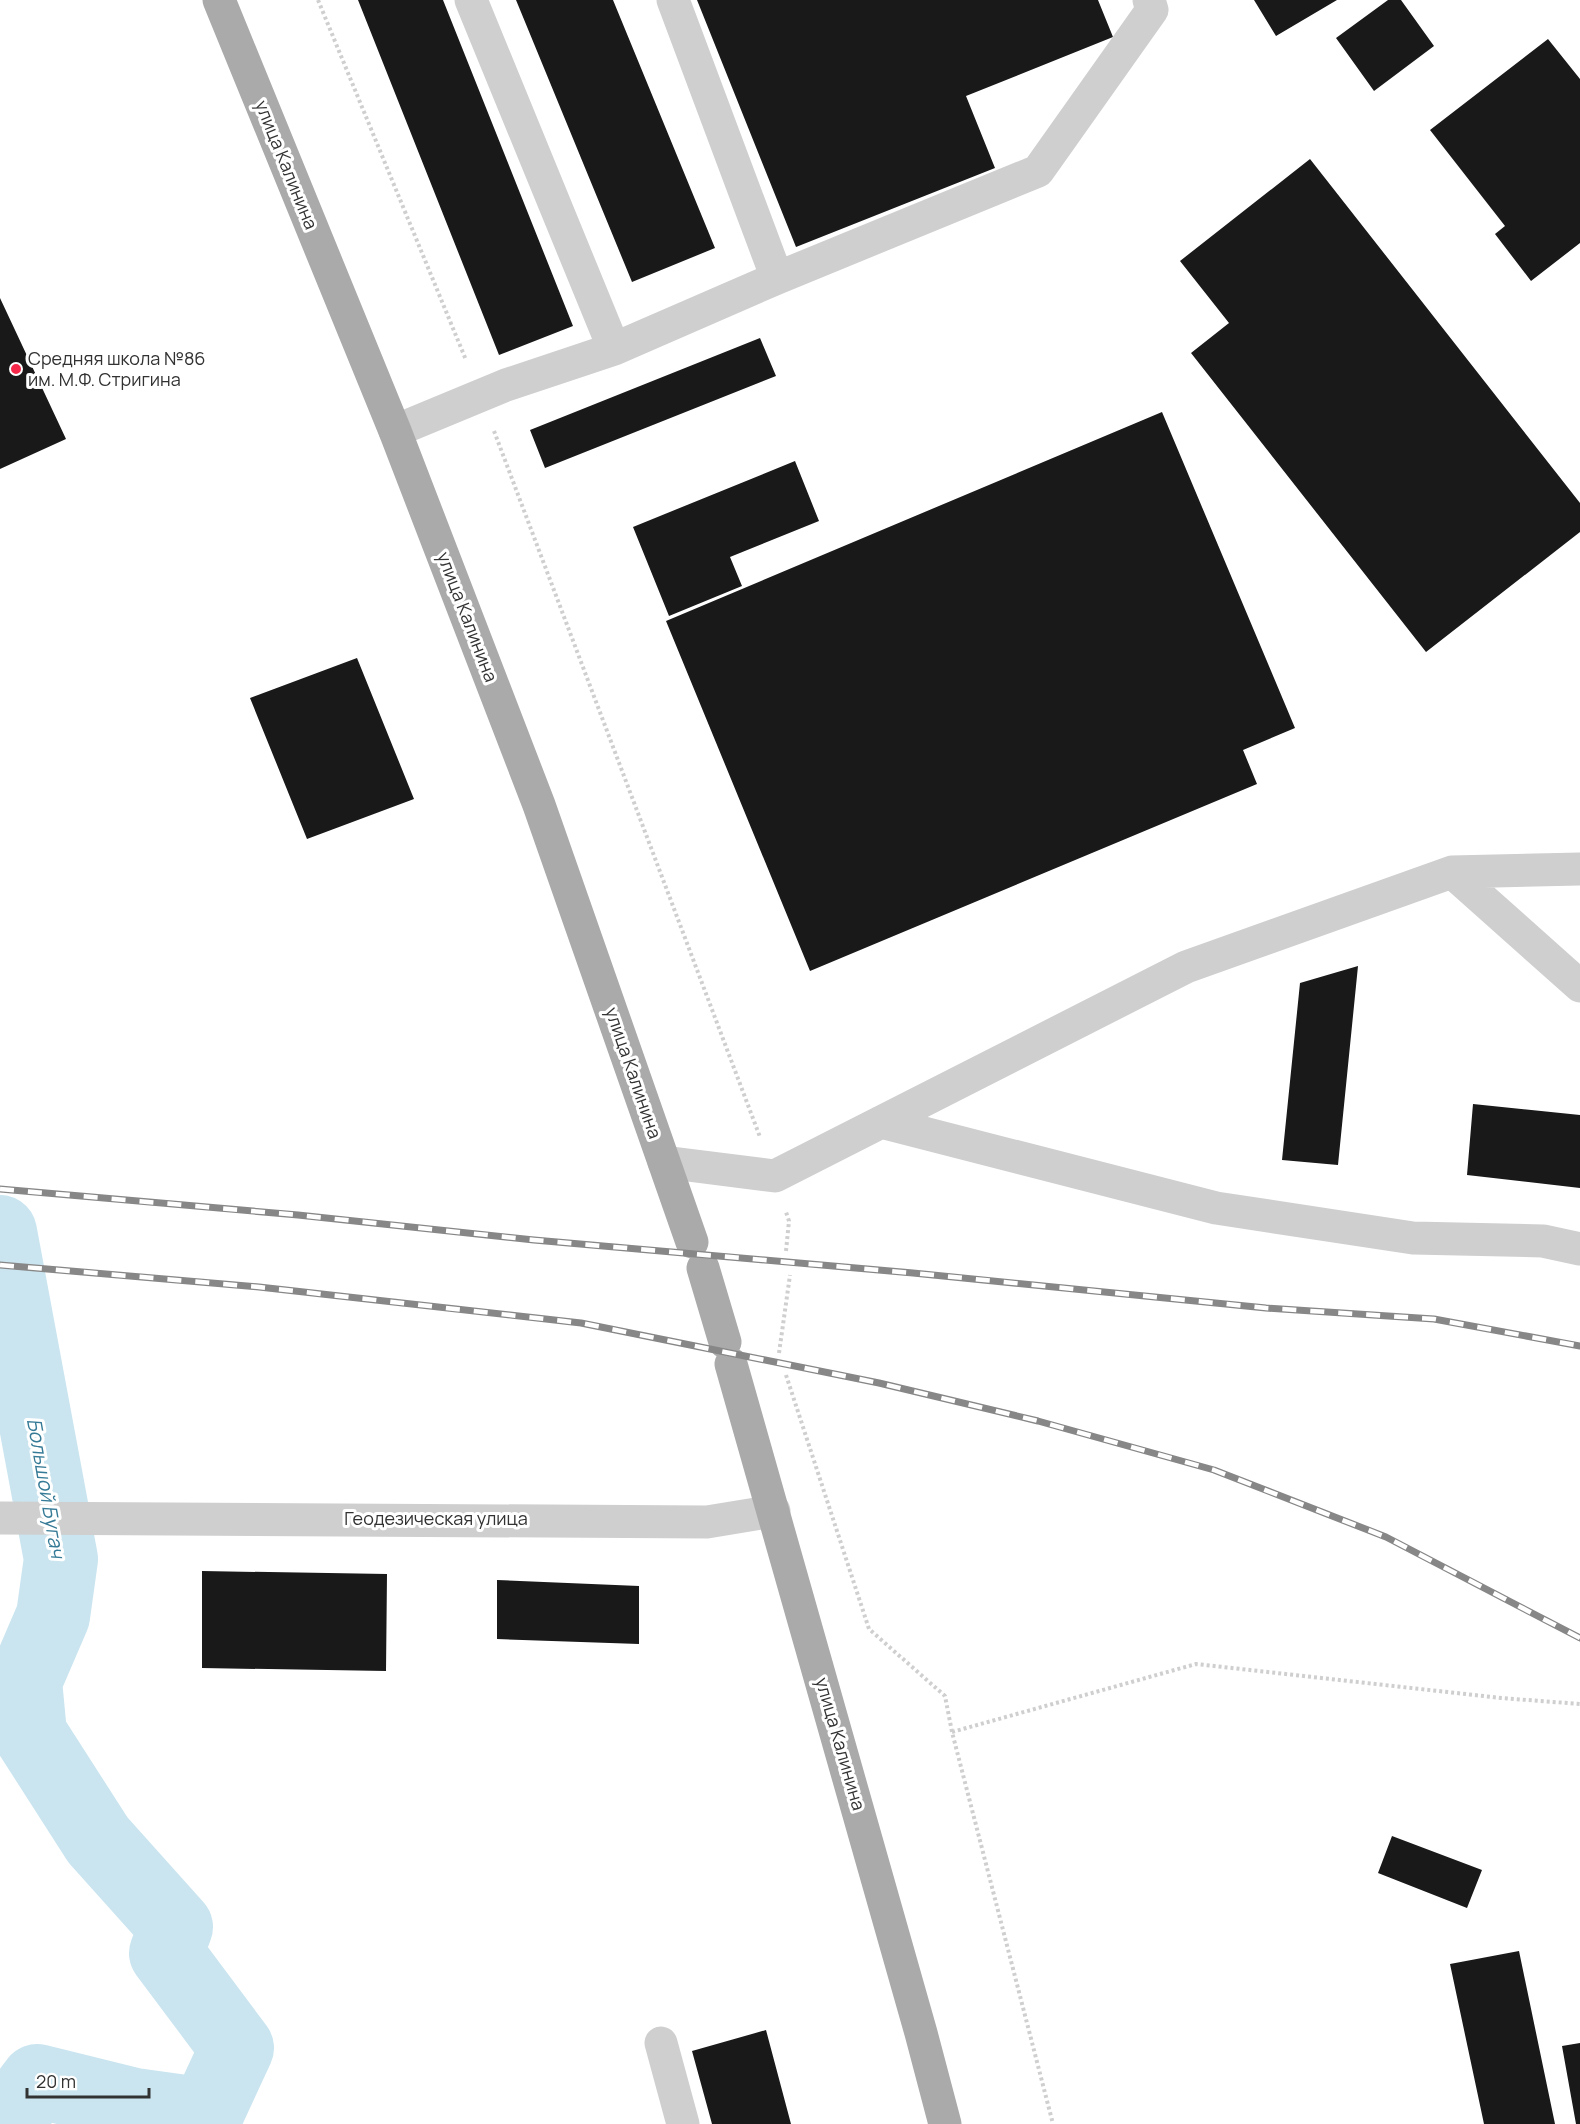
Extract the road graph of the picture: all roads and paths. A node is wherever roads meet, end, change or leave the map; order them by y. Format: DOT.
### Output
graph roads {
  1 [pos="219,0"];
  2 [pos="318,0"];
  3 [pos="471,0"];
  4 [pos="673,0"];
  5 [pos="1149,0"];
  6 [pos="777,278"];
  7 [pos="614,349"];
  8 [pos="480,396"];
  9 [pos="395,431"];
  10 [pos="1580,869"];
  11 [pos="1452,872"];
  12 [pos="1580,986"];
  13 [pos="882,1122"];
  14 [pos="664,1162"];
  15 [pos="775,1176"];
  16 [pos="1580,1249"];
  17 [pos="786,1251"];
  18 [pos="790,1275"];
  19 [pos="779,1353"];
  20 [pos="786,1375"];
  21 [pos="774,1511"];
  22 [pos="6,1517"];
  23 [pos="1580,1704"];
  24 [pos="952,1732"];
  25 [pos="661,2043"];
  26 [pos="683,2124"];
  27 [pos="945,2124"];
  28 [pos="1053,2124"];
  1 -- 9 [label="main road, улица Калинина"];
  2 -- 8 [label="path"];
  3 -- 7 [label="street"];
  4 -- 6 [label="street"];
  5 -- 6 [label="street"];
  6 -- 7 [label="street"];
  7 -- 8 [label="street"];
  8 -- 9 [label="street"];
  8 -- 15 [label="path"];
  9 -- 14 [label="main road, улица Калинина"];
  10 -- 11 [label="street"];
  11 -- 12 [label="street"];
  11 -- 13 [label="street"];
  13 -- 15 [label="street"];
  13 -- 16 [label="street"];
  14 -- 15 [label="street"];
  14 -- 21 [label="main road, улица Калинина"];
  15 -- 17 [label="path"];
  18 -- 19 [label="path"];
  20 -- 24 [label="path"];
  21 -- 22 [label="street, Геодезическая улица"];
  21 -- 27 [label="main road, улица Калинина"];
  23 -- 24 [label="path"];
  24 -- 28 [label="path"];
  25 -- 26 [label="street"];
}
